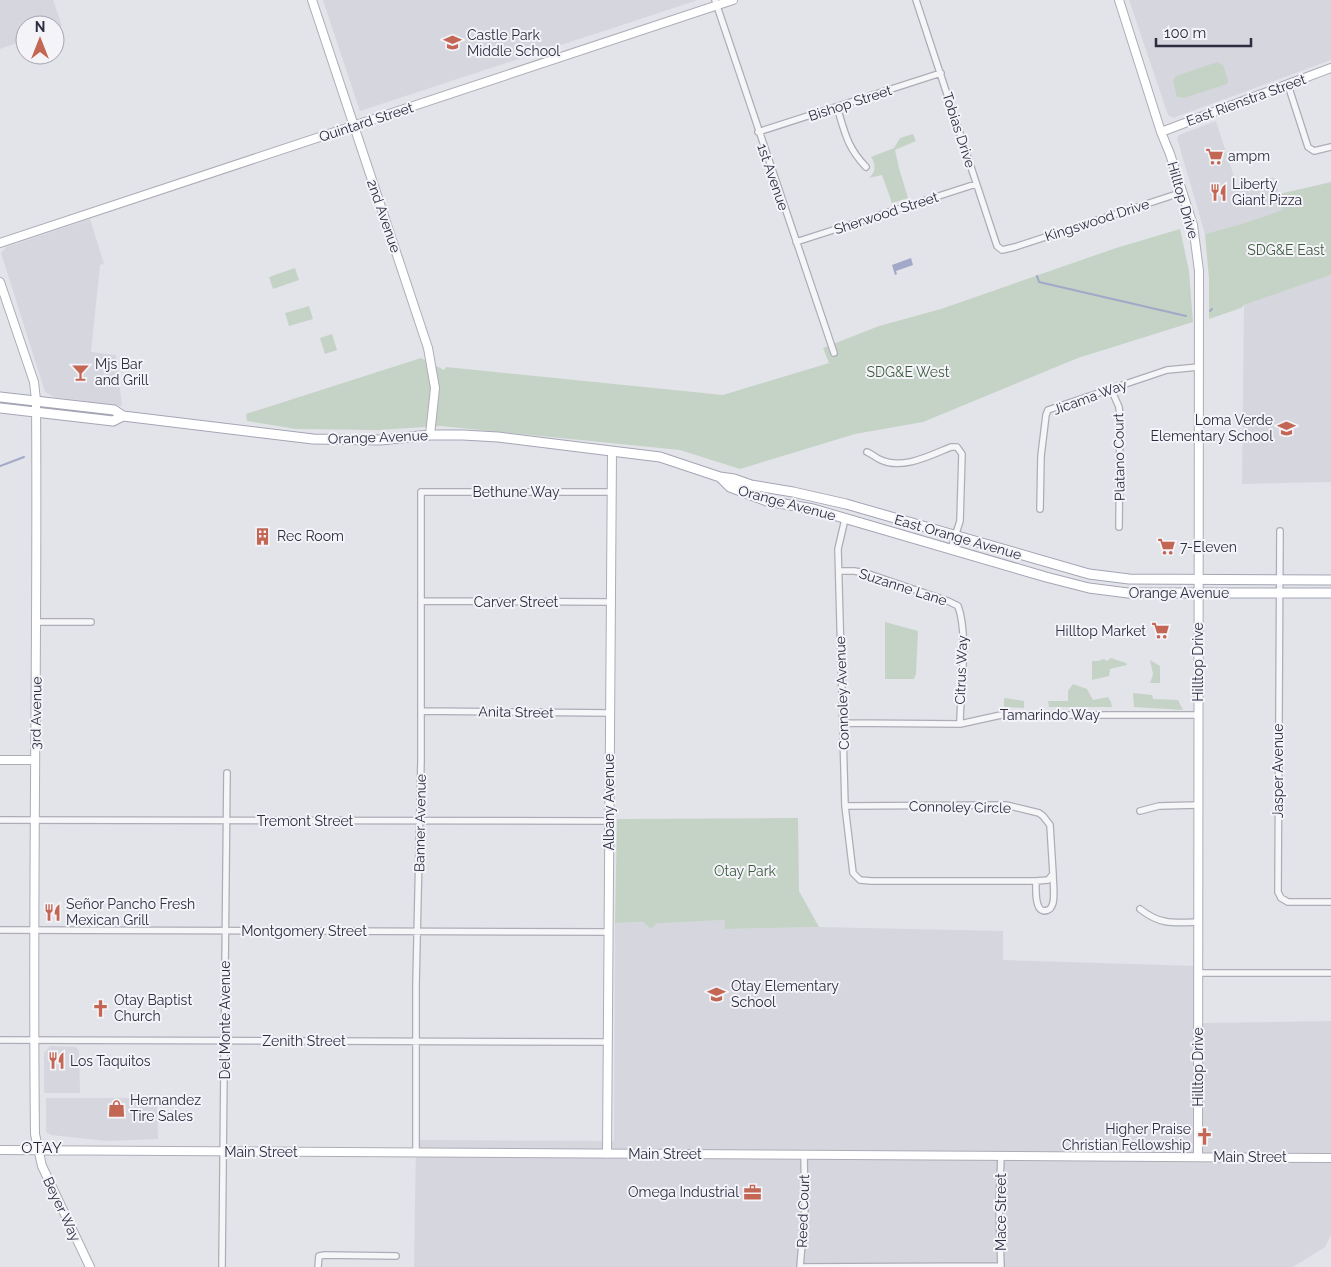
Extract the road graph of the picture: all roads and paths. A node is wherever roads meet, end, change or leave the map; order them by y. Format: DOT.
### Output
graph roads {
  1 [pos="312,0"];
  2 [pos="733,0"];
  3 [pos="916,0"];
  4 [pos="1120,0"];
  5 [pos="716,3"];
  6 [pos="1331,68"];
  7 [pos="941,73"];
  8 [pos="1288,85"];
  9 [pos="837,107"];
  10 [pos="353,126"];
  11 [pos="758,132"];
  12 [pos="1161,132"];
  13 [pos="1331,147"];
  14 [pos="866,167"];
  15 [pos="976,184"];
  16 [pos="1183,192"];
  17 [pos="796,242"];
  18 [pos="0,243"];
  19 [pos="1010,249"];
  20 [pos="0,282"];
  21 [pos="834,353"];
  22 [pos="1199,367"];
  23 [pos="1111,389"];
  24 [pos="0,397"];
  25 [pos="36,400"];
  26 [pos="0,408"];
  27 [pos="36,411"];
  28 [pos="123,416"];
  29 [pos="430,436"];
  30 [pos="612,451"];
  31 [pos="867,452"];
  32 [pos="720,477"];
  33 [pos="421,492"];
  34 [pos="611,492"];
  35 [pos="849,505"];
  36 [pos="1040,509"];
  37 [pos="845,519"];
  38 [pos="1119,527"];
  39 [pos="1280,531"];
  40 [pos="956,536"];
  41 [pos="951,549"];
  42 [pos="839,572"];
  43 [pos="1199,580"];
  44 [pos="1279,580"];
  45 [pos="1331,580"];
  46 [pos="1279,593"];
  47 [pos="1331,593"];
  48 [pos="1198,594"];
  49 [pos="421,601"];
  50 [pos="611,602"];
  51 [pos="961,615"];
  52 [pos="37,622"];
  53 [pos="91,622"];
  54 [pos="421,711"];
  55 [pos="611,713"];
  56 [pos="1198,715"];
  57 [pos="843,724"];
  58 [pos="960,724"];
  59 [pos="0,760"];
  60 [pos="35,760"];
  61 [pos="227,773"];
  62 [pos="1198,805"];
  63 [pos="845,806"];
  64 [pos="1140,811"];
  65 [pos="0,820"];
  66 [pos="35,820"];
  67 [pos="419,820"];
  68 [pos="227,821"];
  69 [pos="609,821"];
  70 [pos="1053,874"];
  71 [pos="1036,881"];
  72 [pos="1331,902"];
  73 [pos="1140,909"];
  74 [pos="1198,922"];
  75 [pos="0,930"];
  76 [pos="35,930"];
  77 [pos="226,931"];
  78 [pos="417,931"];
  79 [pos="609,932"];
  80 [pos="1198,973"];
  81 [pos="1331,973"];
  82 [pos="0,1040"];
  83 [pos="34,1040"];
  84 [pos="226,1041"];
  85 [pos="416,1042"];
  86 [pos="608,1042"];
  87 [pos="0,1150"];
  88 [pos="37,1150"];
  89 [pos="223,1152"];
  90 [pos="416,1153"];
  91 [pos="607,1154"];
  92 [pos="804,1154"];
  93 [pos="1001,1156"];
  94 [pos="1198,1157"];
  95 [pos="1331,1158"];
  96 [pos="396,1256"];
  97 [pos="1001,1266"];
  98 [pos="90,1267"];
  99 [pos="222,1267"];
  100 [pos="318,1267"];
  101 [pos="800,1267"];
  1 -- 10 [label="main road, 2nd Avenue"];
  2 -- 5 [label="main road, Quintard Street"];
  3 -- 7 [label="street, Tobias Drive"];
  4 -- 12 [label="main road, Hilltop Drive"];
  5 -- 10 [label="main road, Quintard Street"];
  5 -- 11 [label="street, 1st Avenue"];
  6 -- 8 [label="main road, East Rienstra Street"];
  7 -- 9 [label="street, Bishop Street"];
  7 -- 15 [label="street, Tobias Drive"];
  8 -- 12 [label="main road, East Rienstra Street"];
  8 -- 13 [label="street"];
  9 -- 11 [label="street, Bishop Street"];
  9 -- 14 [label="street"];
  10 -- 18 [label="main road, Quintard Street"];
  10 -- 29 [label="main road, 2nd Avenue"];
  11 -- 17 [label="street, 1st Avenue"];
  12 -- 16 [label="main road, Hilltop Drive"];
  15 -- 17 [label="street, Sherwood Street"];
  15 -- 19 [label="street, Tobias Drive"];
  16 -- 19 [label="street, Kingswood Drive"];
  16 -- 22 [label="main road, Hilltop Drive"];
  17 -- 21 [label="street, 1st Avenue"];
  20 -- 25 [label="main road, 3rd Avenue"];
  22 -- 23 [label="street, Jicama Way"];
  22 -- 43 [label="main road, Hilltop Drive"];
  23 -- 36 [label="street, Jicama Way"];
  23 -- 38 [label="street, Platano Court"];
  24 -- 25 [label="main road, Orange Avenue"];
  25 -- 27 [label="main road, 3rd Avenue"];
  25 -- 28 [label="main road, Orange Avenue"];
  26 -- 27 [label="main road, Orange Avenue"];
  27 -- 28 [label="main road, Orange Avenue"];
  27 -- 52 [label="main road, 3rd Avenue"];
  28 -- 29 [label="main road, Orange Avenue"];
  29 -- 30 [label="main road, Orange Avenue"];
  30 -- 32 [label="main road, Orange Avenue"];
  30 -- 34 [label="main road, Albany Avenue"];
  31 -- 40 [label="street"];
  32 -- 35 [label="main road, East Orange Avenue"];
  32 -- 37 [label="main road, Orange Avenue"];
  33 -- 34 [label="street, Bethune Way"];
  33 -- 49 [label="street, Banner Avenue"];
  34 -- 50 [label="main road, Albany Avenue"];
  35 -- 37 [label="main road"];
  35 -- 40 [label="main road, East Orange Avenue"];
  37 -- 41 [label="main road, Orange Avenue"];
  37 -- 42 [label="street, Connoley Avenue"];
  39 -- 44 [label="street, Jasper Avenue"];
  40 -- 41 [label="street"];
  40 -- 43 [label="main road, East Orange Avenue"];
  41 -- 48 [label="main road, Orange Avenue"];
  42 -- 51 [label="street, Suzanne Lane"];
  42 -- 57 [label="street, Connoley Avenue"];
  43 -- 44 [label="main road, Orange Avenue"];
  43 -- 48 [label="main road, Hilltop Drive"];
  44 -- 45 [label="main road, Orange Avenue"];
  44 -- 46 [label="street, Jasper Avenue"];
  46 -- 47 [label="main road, Orange Avenue"];
  46 -- 48 [label="main road, Orange Avenue"];
  46 -- 72 [label="street, Jasper Avenue"];
  48 -- 56 [label="main road, Hilltop Drive"];
  49 -- 50 [label="street, Carver Street"];
  49 -- 54 [label="street, Banner Avenue"];
  50 -- 55 [label="main road, Albany Avenue"];
  51 -- 58 [label="street, Citrus Way"];
  52 -- 53 [label="street"];
  52 -- 60 [label="main road, 3rd Avenue"];
  54 -- 55 [label="street, Anita Street"];
  54 -- 67 [label="street, Banner Avenue"];
  55 -- 69 [label="main road, Albany Avenue"];
  56 -- 58 [label="street, Tamarindo Way"];
  56 -- 62 [label="main road, Hilltop Drive"];
  57 -- 58 [label="street, Tamarindo Way"];
  57 -- 63 [label="street, Connoley Avenue"];
  59 -- 60 [label="main road"];
  60 -- 66 [label="main road, 3rd Avenue"];
  61 -- 68 [label="street, Del Monte Avenue"];
  62 -- 64 [label="street"];
  62 -- 74 [label="main road, Hilltop Drive"];
  63 -- 70 [label="street, Connoley Circle"];
  63 -- 71 [label="street, Connoley Avenue"];
  65 -- 66 [label="street, Tremont Street"];
  66 -- 68 [label="street, Tremont Street"];
  66 -- 76 [label="main road, 3rd Avenue"];
  67 -- 68 [label="street, Tremont Street"];
  67 -- 69 [label="street, Tremont Street"];
  67 -- 78 [label="street, Banner Avenue"];
  68 -- 77 [label="street, Del Monte Avenue"];
  69 -- 79 [label="main road, Albany Avenue"];
  70 -- 71 [label="street"];
  70 -- 71 [label="street, Connoley Circle"];
  73 -- 74 [label="street"];
  74 -- 80 [label="main road, Hilltop Drive"];
  75 -- 76 [label="street, Montgomery Street"];
  76 -- 77 [label="street, Montgomery Street"];
  76 -- 83 [label="main road, 3rd Avenue"];
  77 -- 78 [label="street, Montgomery Street"];
  77 -- 84 [label="street, Del Monte Avenue"];
  78 -- 79 [label="street, Montgomery Street"];
  78 -- 85 [label="street, Banner Avenue"];
  79 -- 86 [label="main road, Albany Avenue"];
  80 -- 81 [label="street"];
  80 -- 94 [label="main road, Hilltop Drive"];
  82 -- 83 [label="street, Zenith Street"];
  83 -- 84 [label="street, Zenith Street"];
  83 -- 88 [label="main road, 3rd Avenue"];
  84 -- 85 [label="street, Zenith Street"];
  84 -- 89 [label="street, Del Monte Avenue"];
  85 -- 86 [label="street, Zenith Street"];
  85 -- 90 [label="street, Banner Avenue"];
  86 -- 91 [label="main road, Albany Avenue"];
  87 -- 88 [label="main road, Main Street"];
  88 -- 89 [label="main road, Main Street"];
  88 -- 98 [label="main road, Beyer Way"];
  89 -- 90 [label="main road, Main Street"];
  89 -- 99 [label="street, Del Monte Avenue"];
  90 -- 91 [label="main road, Main Street"];
  91 -- 92 [label="main road, Main Street"];
  92 -- 93 [label="main road, Main Street"];
  92 -- 101 [label="street, Reed Court"];
  93 -- 94 [label="main road, Main Street"];
  93 -- 97 [label="street, Mace Street"];
  94 -- 95 [label="main road, Main Street"];
  96 -- 100 [label="street"];
  97 -- 101 [label="street"];
}
